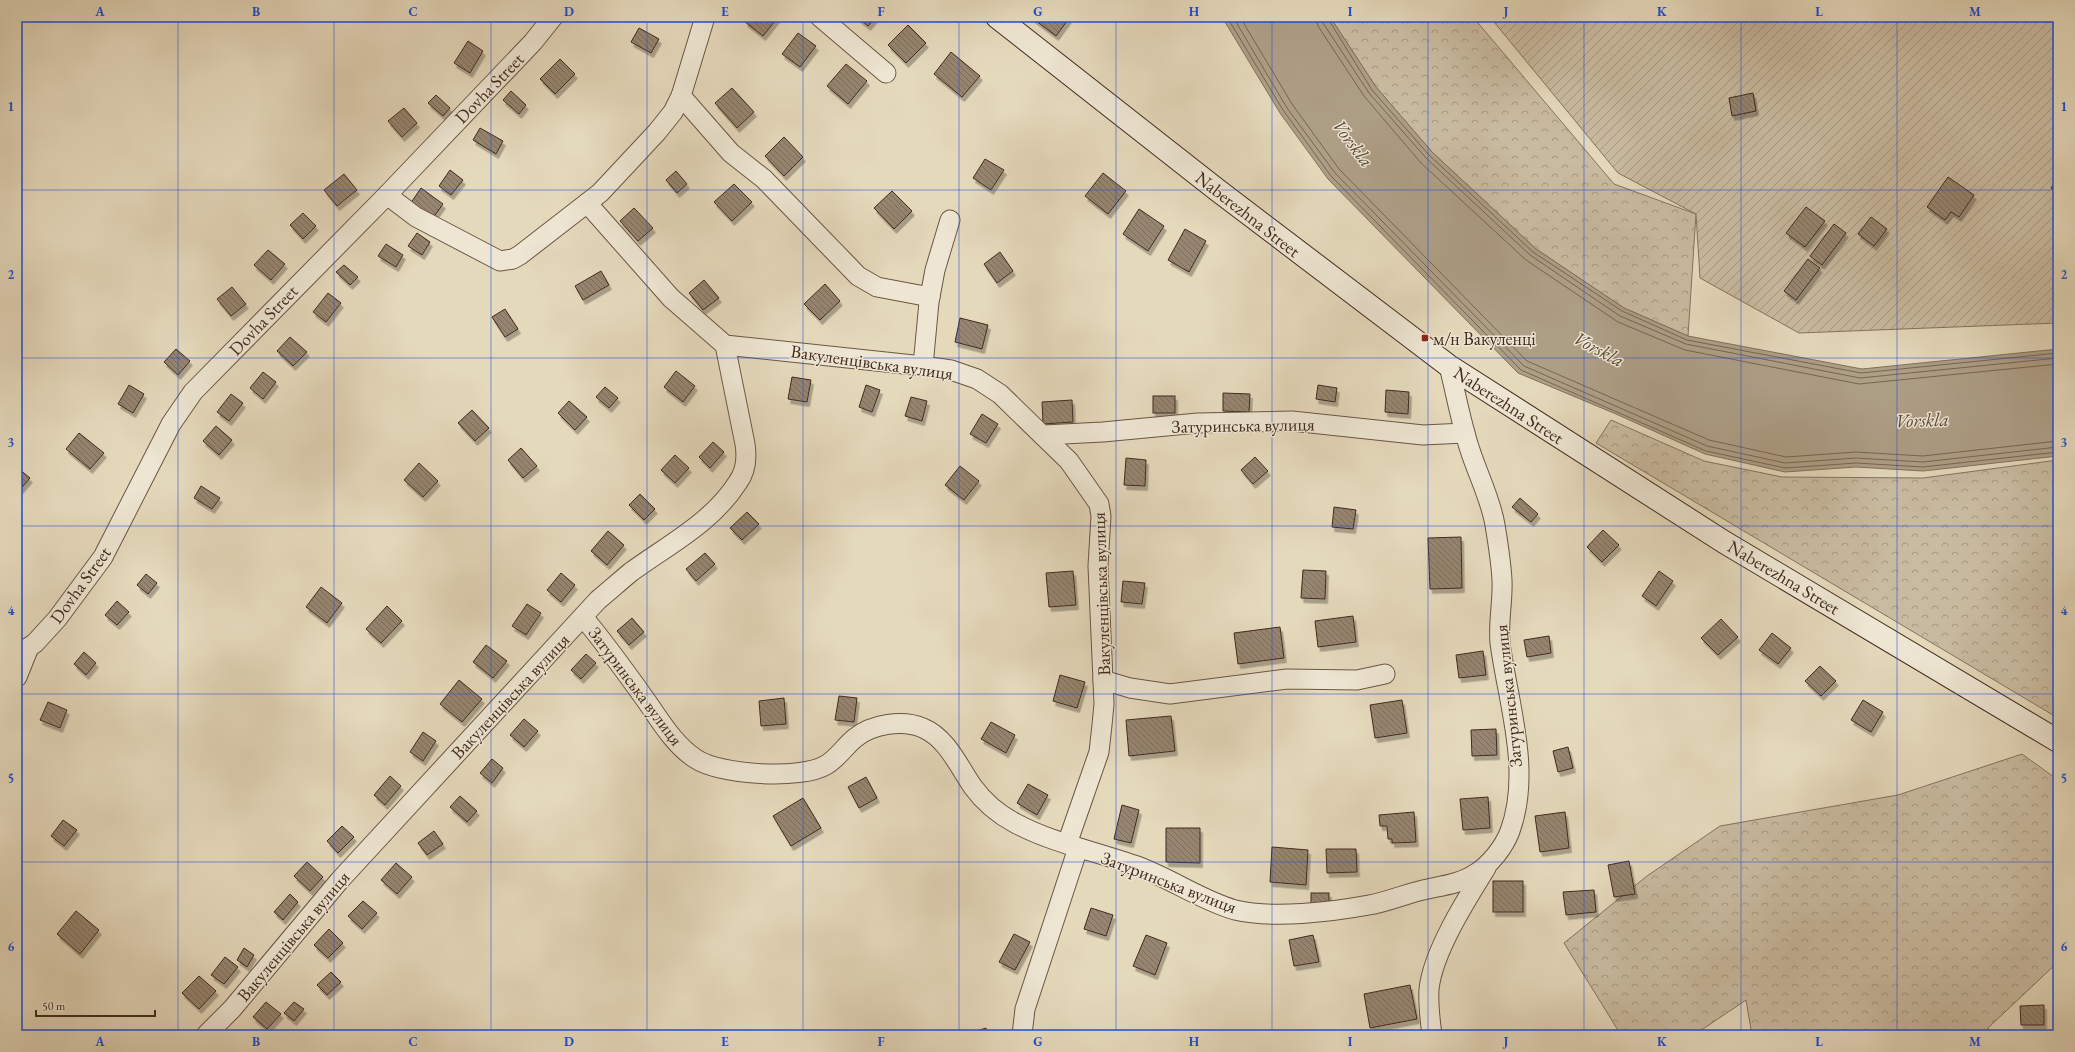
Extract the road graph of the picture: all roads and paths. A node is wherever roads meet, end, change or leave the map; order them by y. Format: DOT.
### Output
graph roads {
  1 [pos="553,17"];
  2 [pos="705,17"];
  3 [pos="820,17"];
  4 [pos="997,17"];
  5 [pos="886,73"];
  6 [pos="680,96"];
  7 [pos="387,195"];
  8 [pos="587,203"];
  9 [pos="950,220"];
  10 [pos="930,297"];
  11 [pos="725,345"];
  12 [pos="923,366"];
  13 [pos="1449,366"];
  14 [pos="1465,433"];
  15 [pos="1044,435"];
  16 [pos="583,617"];
  17 [pos="23,651"];
  18 [pos="1385,674"];
  19 [pos="17,677"];
  20 [pos="1103,680"];
  21 [pos="2058,741"];
  22 [pos="1072,846"];
  23 [pos="1490,862"];
  24 [pos="206,1035"];
  25 [pos="1022,1035"];
  26 [pos="1432,1035"];
  1 -- 7 [label="street, Dovha Street"];
  2 -- 6 [label="street"];
  3 -- 5 [label="street"];
  4 -- 13 [label="street, Naberezhna Street"];
  6 -- 8 [label="street"];
  6 -- 10 [label="street"];
  7 -- 8 [label="street"];
  7 -- 17 [label="street, Dovha Street"];
  8 -- 11 [label="street"];
  9 -- 10 [label="street"];
  10 -- 12 [label="street"];
  11 -- 12 [label="street, Вакуленцівська вулиця"];
  11 -- 16 [label="street, Вакуленцівська вулиця"];
  12 -- 15 [label="street, Вакуленцівська вулиця"];
  13 -- 14 [label="street, Затуринська вулиця"];
  13 -- 21 [label="street, Naberezhna Street"];
  14 -- 15 [label="street, Затуринська вулиця"];
  14 -- 23 [label="street, Затуринська вулиця"];
  15 -- 20 [label="street, Вакуленцівська вулиця"];
  16 -- 22 [label="street, Затуринська вулиця"];
  16 -- 24 [label="street, Вакуленцівська вулиця"];
  17 -- 19 [label="street"];
  18 -- 20 [label="street"];
  20 -- 22 [label="street, Вакуленцівська вулиця"];
  22 -- 23 [label="street, Затуринська вулиця"];
  22 -- 25 [label="street, Затуринська вулиця"];
  23 -- 26 [label="street, Затуринська вулиця"];
}
